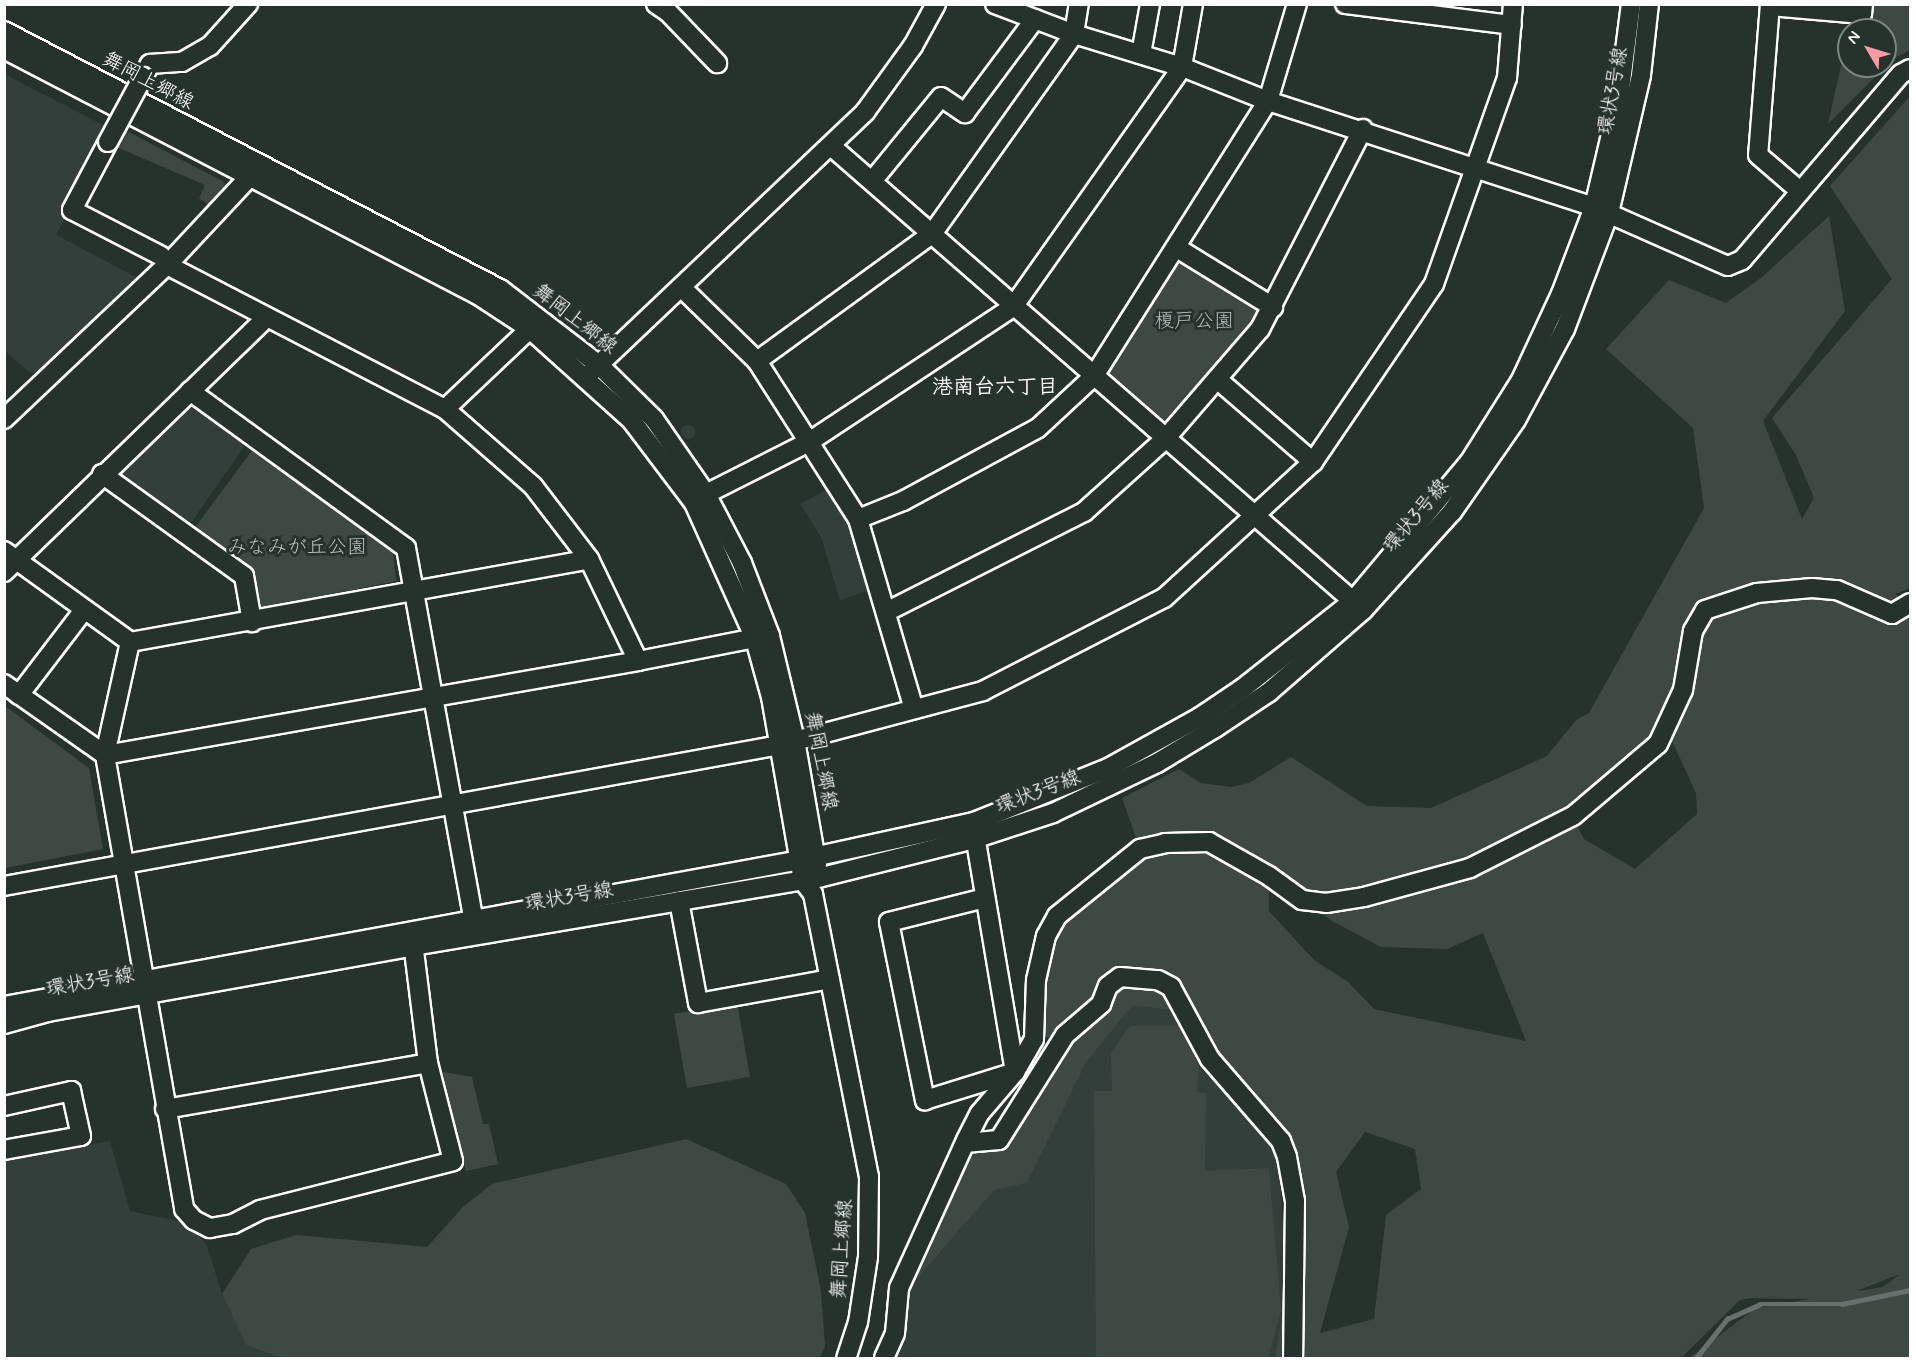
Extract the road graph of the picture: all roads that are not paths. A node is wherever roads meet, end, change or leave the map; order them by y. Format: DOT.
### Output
graph roads {
  1 [pos="248,4"];
  2 [pos="656,4"];
  3 [pos="936,4"];
  4 [pos="995,4"];
  5 [pos="1079,4"];
  6 [pos="1150,4"];
  7 [pos="1193,4"];
  8 [pos="1297,4"];
  9 [pos="1345,4"];
  10 [pos="1513,4"];
  11 [pos="1631,4"];
  12 [pos="1649,4"];
  13 [pos="1770,5"];
  14 [pos="1867,8"];
  15 [pos="1035,19"];
  16 [pos="1512,25"];
  17 [pos="4,31"];
  18 [pos="1074,34"];
  19 [pos="4,49"];
  20 [pos="1141,54"];
  21 [pos="717,63"];
  22 [pos="1182,67"];
  23 [pos="1911,69"];
  24 [pos="1268,101"];
  25 [pos="1363,129"];
  26 [pos="831,146"];
  27 [pos="1473,168"];
  28 [pos="255,172"];
  29 [pos="873,180"];
  30 [pos="1800,191"];
  31 [pos="1602,210"];
  32 [pos="932,234"];
  33 [pos="1177,248"];
  34 [pos="164,261"];
  35 [pos="683,289"];
  36 [pos="1013,307"];
  37 [pos="1273,307"];
  38 [pos="266,318"];
  39 [pos="535,323"];
  40 [pos="757,361"];
  41 [pos="593,371"];
  42 [pos="1094,376"];
  43 [pos="1217,379"];
  44 [pos="190,391"];
  45 [pos="445,410"];
  46 [pos="4,419"];
  47 [pos="1165,439"];
  48 [pos="809,442"];
  49 [pos="1313,462"];
  50 [pos="102,474"];
  51 [pos="706,494"];
  52 [pos="1254,516"];
  53 [pos="858,519"];
  54 [pos="589,559"];
  55 [pos="8,561"];
  56 [pos="413,594"];
  57 [pos="1911,603"];
  58 [pos="1358,606"];
  59 [pos="84,610"];
  60 [pos="888,611"];
  61 [pos="252,622"];
  62 [pos="763,637"];
  63 [pos="130,642"];
  64 [pos="638,661"];
  65 [pos="4,684"];
  66 [pos="19,695"];
  67 [pos="434,696"];
  68 [pos="914,709"];
  69 [pos="788,743"];
  70 [pos="105,755"];
  71 [pos="451,807"];
  72 [pos="974,830"];
  73 [pos="808,859"];
  74 [pos="125,862"];
  75 [pos="811,884"];
  76 [pos="4,886"];
  77 [pos="985,898"];
  78 [pos="679,901"];
  79 [pos="475,927"];
  80 [pos="413,938"];
  81 [pos="830,979"];
  82 [pos="145,986"];
  83 [pos="4,1006"];
  84 [pos="4,1024"];
  85 [pos="428,1063"];
  86 [pos="1015,1072"];
  87 [pos="4,1106"];
  88 [pos="165,1109"];
  89 [pos="965,1143"];
  90 [pos="4,1150"];
  91 [pos="1294,1334"];
  92 [pos="846,1359"];
  93 [pos="884,1359"];
  94 [pos="1293,1359"];
  95 [pos="1305,1359"];
  1 -- 34 [label="street, bridge"];
  2 -- 21 [label="street"];
  3 -- 26 [label="street"];
  4 -- 15 [label="street"];
  5 -- 18 [label="street"];
  6 -- 20 [label="street"];
  7 -- 22 [label="street"];
  8 -- 24 [label="street"];
  9 -- 16 [label="street"];
  10 -- 16 [label="street"];
  11 -- 31 [label="street, 環状3号線"];
  12 -- 31 [label="street, 環状3号線"];
  13 -- 14 [label="street"];
  13 -- 30 [label="street"];
  15 -- 18 [label="street"];
  15 -- 29 [label="street"];
  16 -- 27 [label="street"];
  17 -- 28 [label="street, 舞岡上郷線"];
  18 -- 20 [label="street"];
  18 -- 32 [label="street"];
  19 -- 28 [label="street, 舞岡上郷線"];
  20 -- 22 [label="street"];
  22 -- 24 [label="street"];
  22 -- 36 [label="street"];
  23 -- 30 [label="street"];
  24 -- 25 [label="street"];
  24 -- 33 [label="street"];
  25 -- 27 [label="street"];
  25 -- 37 [label="street"];
  26 -- 29 [label="street"];
  26 -- 35 [label="street"];
  27 -- 31 [label="street"];
  27 -- 49 [label="street"];
  28 -- 34 [label="street"];
  28 -- 39 [label="street, 舞岡上郷線"];
  29 -- 32 [label="street"];
  30 -- 31 [label="street"];
  31 -- 58 [label="street, 環状3号線"];
  32 -- 36 [label="street"];
  32 -- 40 [label="street"];
  33 -- 37 [label="street"];
  33 -- 42 [label="street"];
  34 -- 38 [label="street"];
  34 -- 46 [label="street"];
  35 -- 40 [label="street"];
  35 -- 41 [label="street"];
  36 -- 42 [label="street"];
  36 -- 48 [label="street"];
  37 -- 43 [label="street"];
  38 -- 44 [label="street"];
  38 -- 45 [label="street"];
  39 -- 41 [label="street, 舞岡上郷線"];
  39 -- 45 [label="street"];
  40 -- 48 [label="street"];
  41 -- 51 [label="street, 舞岡上郷線"];
  41 -- 62 [label="street, 舞岡上郷線"];
  42 -- 47 [label="street"];
  42 -- 53 [label="street"];
  43 -- 47 [label="street"];
  43 -- 49 [label="street"];
  44 -- 50 [label="street"];
  44 -- 56 [label="street"];
  45 -- 54 [label="street"];
  47 -- 52 [label="street"];
  47 -- 60 [label="street"];
  48 -- 51 [label="street"];
  48 -- 53 [label="street"];
  49 -- 52 [label="street"];
  50 -- 55 [label="street"];
  50 -- 61 [label="street"];
  51 -- 62 [label="street, 舞岡上郷線"];
  52 -- 58 [label="street"];
  52 -- 68 [label="street"];
  53 -- 60 [label="street"];
  54 -- 56 [label="street"];
  54 -- 64 [label="street"];
  55 -- 59 [label="street"];
  56 -- 61 [label="street"];
  56 -- 67 [label="street"];
  57 -- 86 [label="street"];
  58 -- 72 [label="street, 環状3号線"];
  59 -- 63 [label="street"];
  59 -- 66 [label="street"];
  60 -- 68 [label="street"];
  61 -- 63 [label="street"];
  62 -- 64 [label="street"];
  62 -- 69 [label="street, 舞岡上郷線"];
  63 -- 70 [label="street"];
  64 -- 67 [label="street"];
  65 -- 66 [label="street"];
  66 -- 70 [label="street"];
  67 -- 70 [label="street"];
  67 -- 71 [label="street"];
  68 -- 69 [label="street"];
  69 -- 71 [label="street"];
  69 -- 73 [label="street, 舞岡上郷線"];
  70 -- 74 [label="street"];
  71 -- 74 [label="street"];
  71 -- 79 [label="street"];
  72 -- 73 [label="street, 環状3号線"];
  72 -- 75 [label="street, 環状3号線"];
  72 -- 77 [label="street"];
  73 -- 75 [label="street, 舞岡上郷線"];
  73 -- 79 [label="street, 環状3号線"];
  74 -- 76 [label="street"];
  74 -- 82 [label="street"];
  75 -- 78 [label="street, 環状3号線"];
  75 -- 81 [label="street, 舞岡上郷線"];
  77 -- 86 [label="street"];
  77 -- 86 [label="street"];
  78 -- 79 [label="street, 環状3号線"];
  78 -- 81 [label="street"];
  79 -- 80 [label="street, 環状3号線"];
  80 -- 82 [label="street, 環状3号線"];
  80 -- 85 [label="street"];
  81 -- 92 [label="street, 舞岡上郷線"];
  82 -- 83 [label="street, 環状3号線"];
  82 -- 84 [label="street, 環状3号線"];
  82 -- 88 [label="street"];
  85 -- 88 [label="street"];
  85 -- 88 [label="street"];
  86 -- 89 [label="street"];
  87 -- 90 [label="street"];
  89 -- 91 [label="street"];
  89 -- 93 [label="street"];
  91 -- 94 [label="street"];
  91 -- 95 [label="street"];
}
